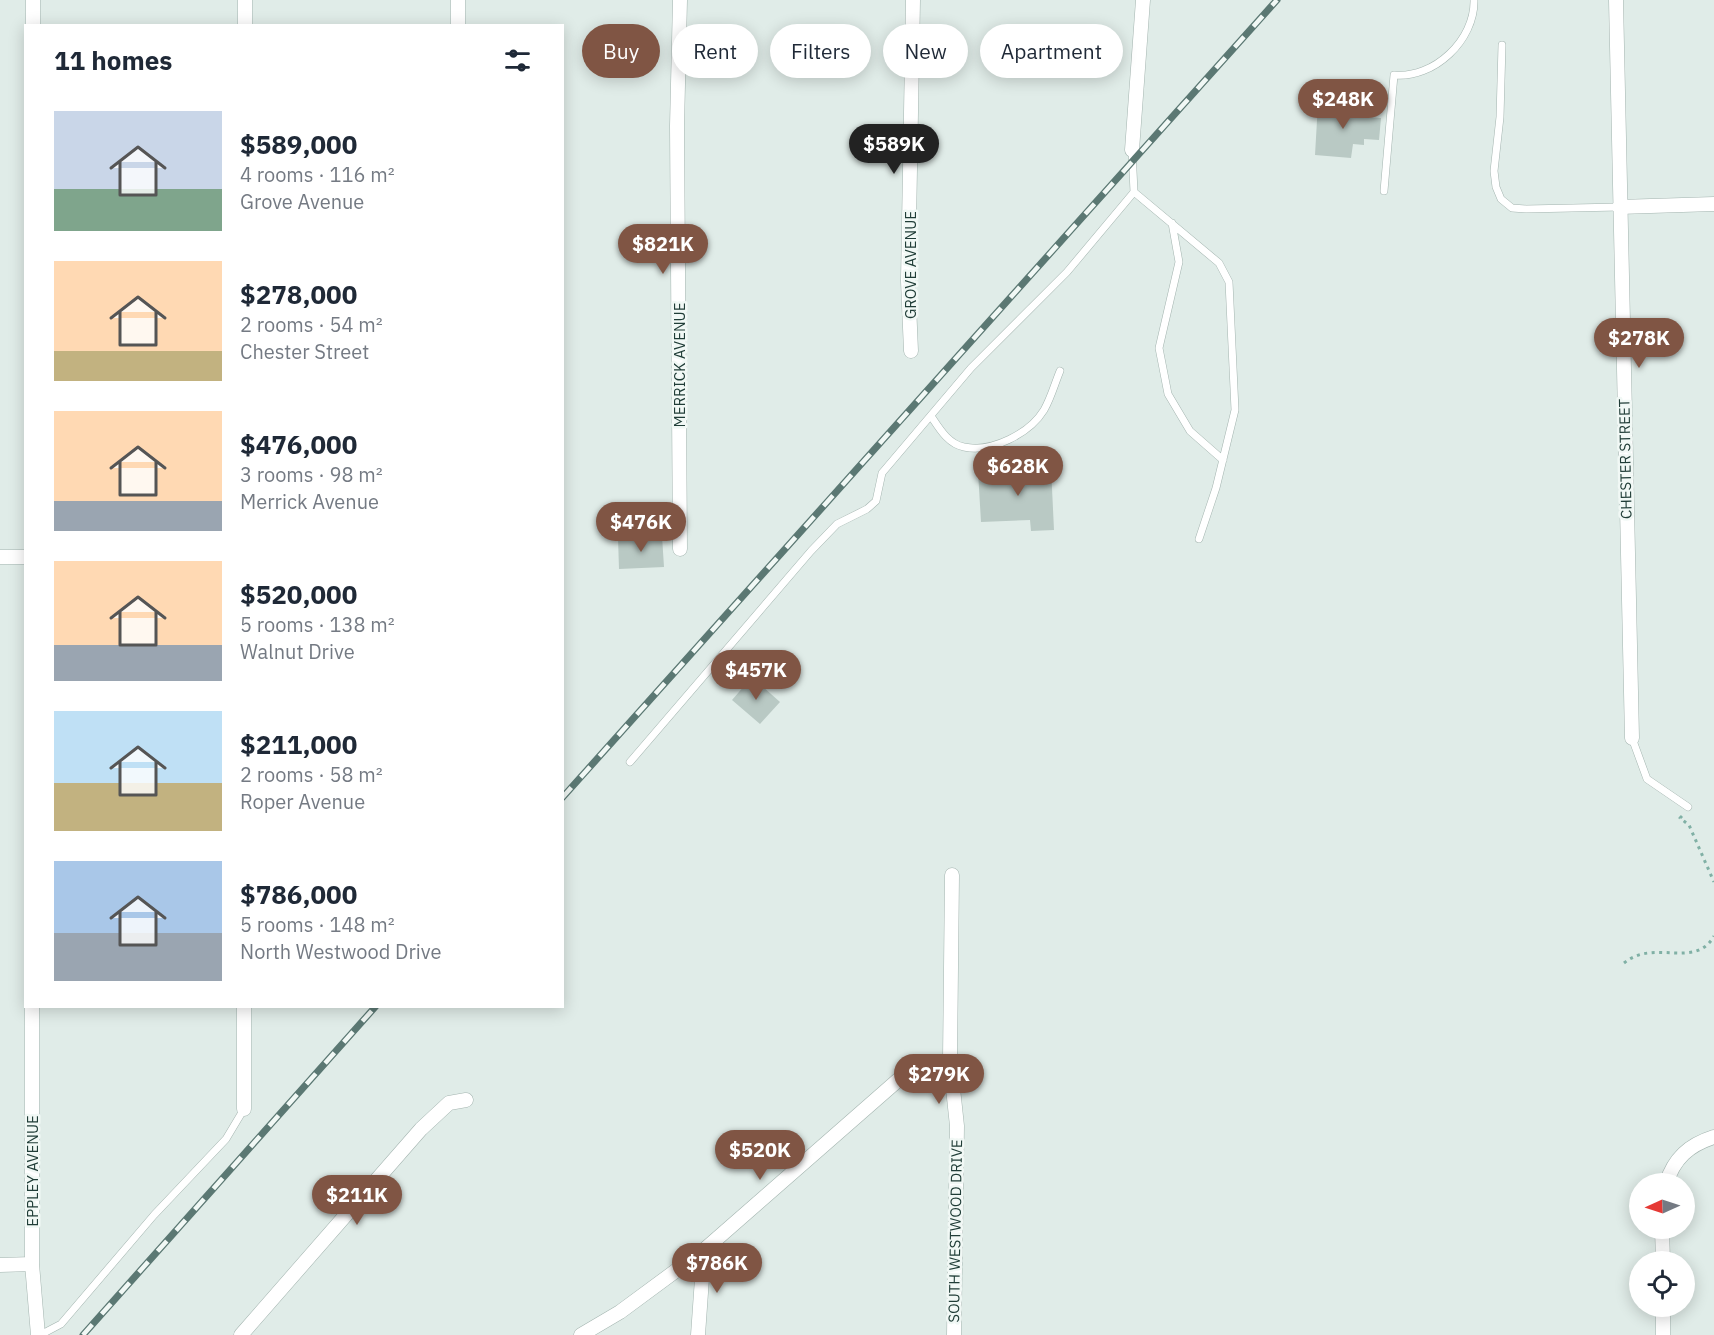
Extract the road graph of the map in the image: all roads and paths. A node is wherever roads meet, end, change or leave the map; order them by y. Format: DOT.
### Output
graph roads {
  1 [pos="33,0"];
  2 [pos="245,0"];
  3 [pos="458,0"];
  4 [pos="680,0"];
  5 [pos="913,0"];
  6 [pos="1143,0"];
  7 [pos="1474,0"];
  8 [pos="1616,0"];
  9 [pos="33,24"];
  10 [pos="245,24"];
  11 [pos="458,24"];
  12 [pos="1502,45"];
  13 [pos="1132,150"];
  14 [pos="1384,191"];
  15 [pos="1134,192"];
  16 [pos="1714,204"];
  17 [pos="1619,207"];
  18 [pos="1172,222"];
  19 [pos="911,351"];
  20 [pos="1060,371"];
  21 [pos="931,416"];
  22 [pos="1223,460"];
  23 [pos="1199,539"];
  24 [pos="680,549"];
  25 [pos="24,557"];
  26 [pos="0,558"];
  27 [pos="1632,738"];
  28 [pos="630,762"];
  29 [pos="1688,807"];
  30 [pos="952,875"];
  31 [pos="1714,882"];
  32 [pos="1714,936"];
  33 [pos="1624,963"];
  34 [pos="32,1008"];
  35 [pos="244,1008"];
  36 [pos="950,1060"];
  37 [pos="466,1100"];
  38 [pos="244,1109"];
  39 [pos="1714,1137"];
  40 [pos="1669,1173"];
  41 [pos="704,1250"];
  42 [pos="32,1264"];
  43 [pos="0,1265"];
  44 [pos="1663,1317"];
  45 [pos="39,1335"];
  46 [pos="241,1335"];
  47 [pos="581,1335"];
  48 [pos="698,1335"];
  49 [pos="954,1335"];
  50 [pos="1663,1335"];
  1 -- 9 [label="street"];
  2 -- 10 [label="street"];
  3 -- 11 [label="street"];
  4 -- 24 [label="street, MERRICK AVENUE"];
  5 -- 19 [label="street, GROVE AVENUE"];
  6 -- 13 [label="street"];
  7 -- 14 [label="lane"];
  8 -- 17 [label="street, CHESTER STREET"];
  12 -- 17 [label="lane"];
  13 -- 15 [label="lane"];
  15 -- 18 [label="lane"];
  15 -- 21 [label="lane"];
  16 -- 17 [label="street"];
  17 -- 27 [label="street, CHESTER STREET"];
  18 -- 22 [label="lane"];
  18 -- 22 [label="lane"];
  20 -- 21 [label="lane"];
  21 -- 28 [label="lane"];
  22 -- 23 [label="lane"];
  25 -- 26 [label="street"];
  27 -- 29 [label="lane"];
  29 -- 31 [label="path"];
  30 -- 36 [label="street, SOUTH WESTWOOD DRIVE"];
  32 -- 33 [label="path"];
  34 -- 42 [label="street, EPPLEY AVENUE"];
  35 -- 38 [label="street"];
  36 -- 41 [label="street"];
  36 -- 49 [label="street, SOUTH WESTWOOD DRIVE"];
  37 -- 46 [label="street"];
  38 -- 45 [label="lane"];
  39 -- 40 [label="street"];
  41 -- 47 [label="street"];
  41 -- 48 [label="street"];
  42 -- 43 [label="street"];
  42 -- 45 [label="street, EPPLEY AVENUE"];
  44 -- 50 [label="street"];
}
